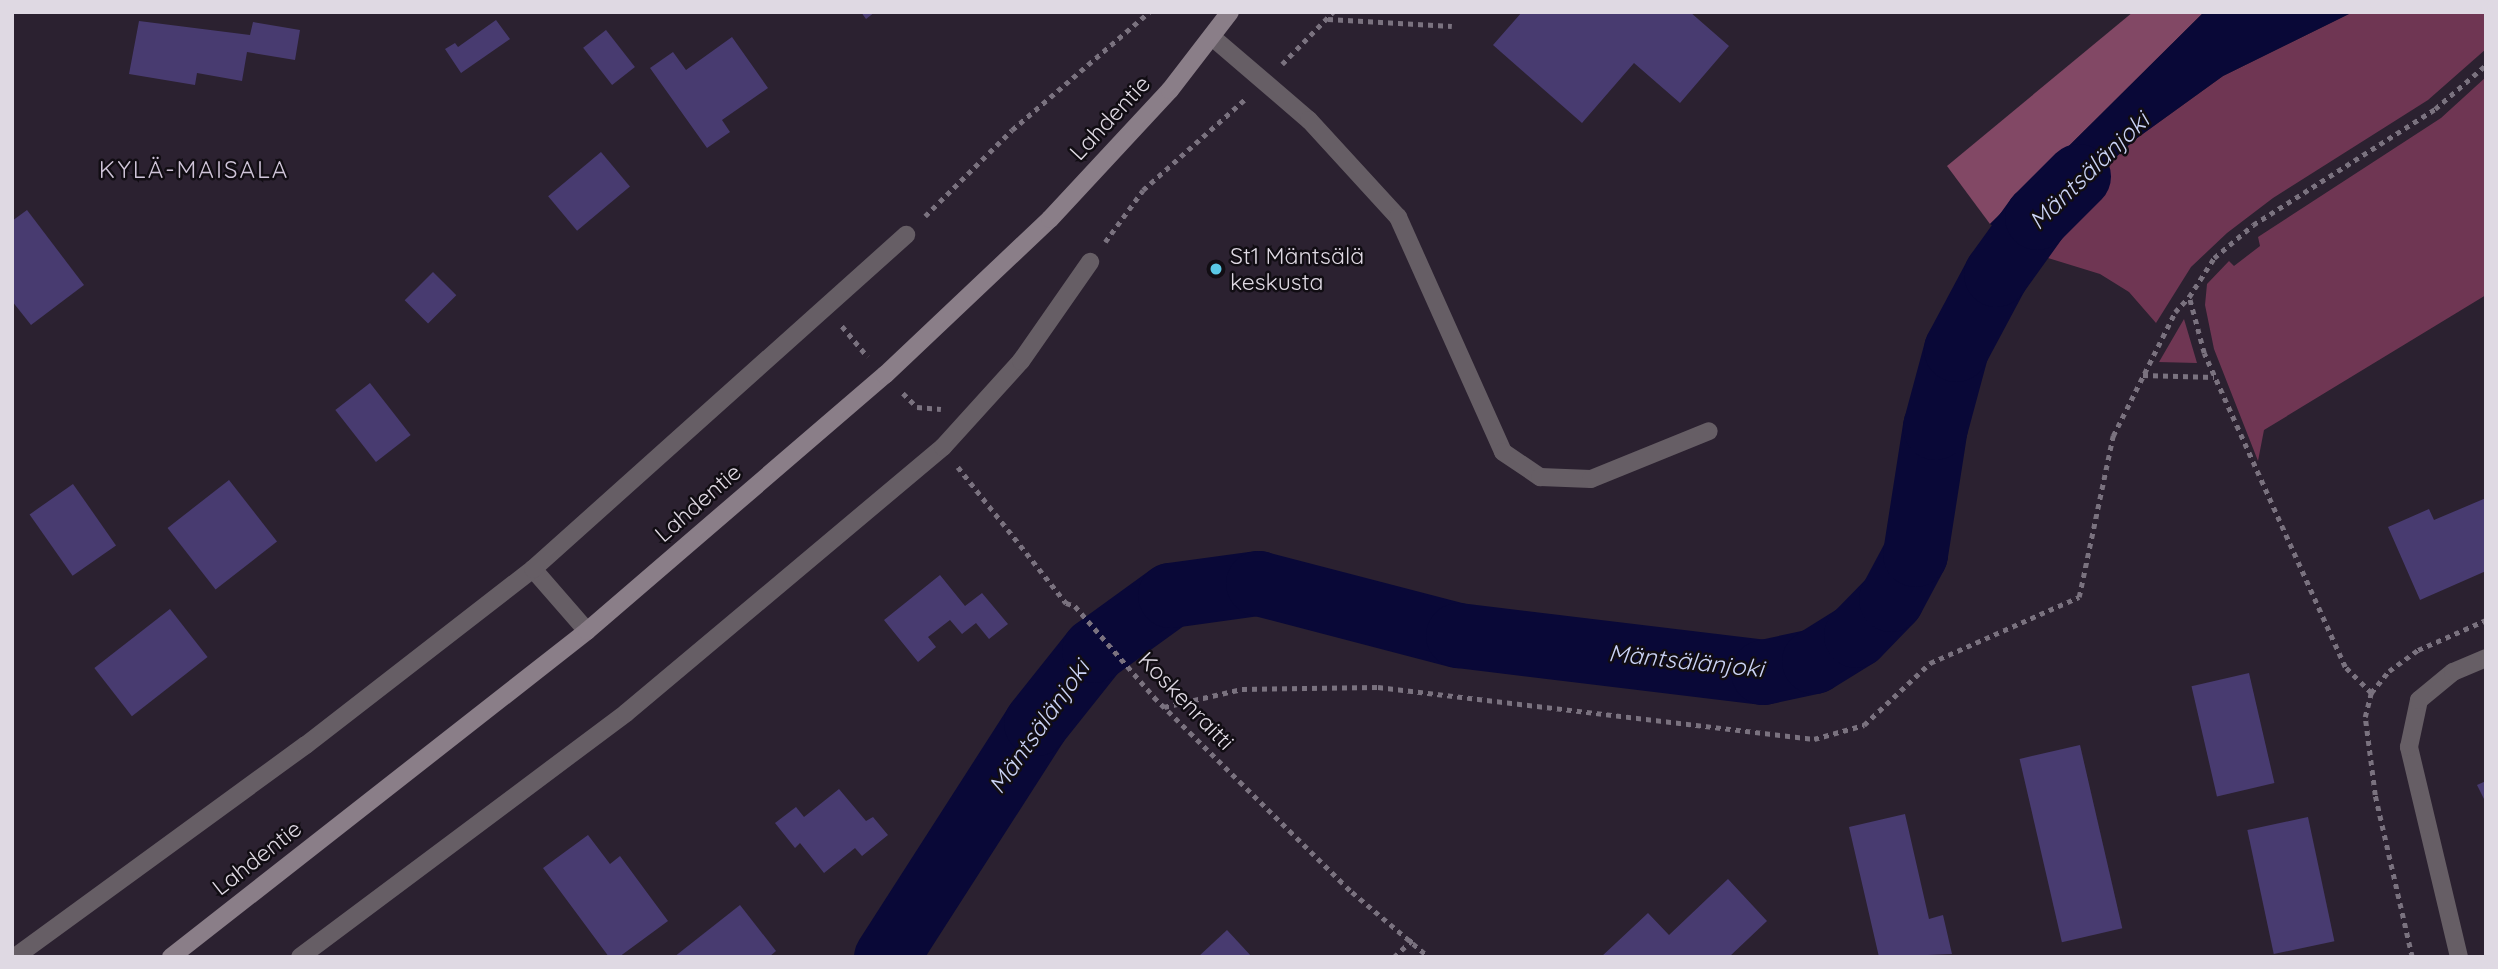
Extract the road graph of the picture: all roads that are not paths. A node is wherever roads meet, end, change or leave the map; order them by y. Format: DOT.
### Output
graph roads {
  1 [pos="1230,12"];
  2 [pos="1244,12"];
  3 [pos="1212,37"];
  4 [pos="906,235"];
  5 [pos="1090,262"];
  6 [pos="1709,432"];
  7 [pos="533,569"];
  8 [pos="587,631"];
  9 [pos="2486,658"];
  10 [pos="15,957"];
  11 [pos="171,957"];
  12 [pos="300,957"];
  13 [pos="2459,957"];
  1 -- 3 [label="main road, Lahdentie"];
  2 -- 3 [label="main road, Lahdentie"];
  3 -- 6 [label="street"];
  3 -- 8 [label="main road, Lahdentie"];
  4 -- 7 [label="street"];
  5 -- 12 [label="street"];
  7 -- 8 [label="street"];
  7 -- 10 [label="street"];
  8 -- 11 [label="main road, Lahdentie"];
  9 -- 13 [label="street"];
}
